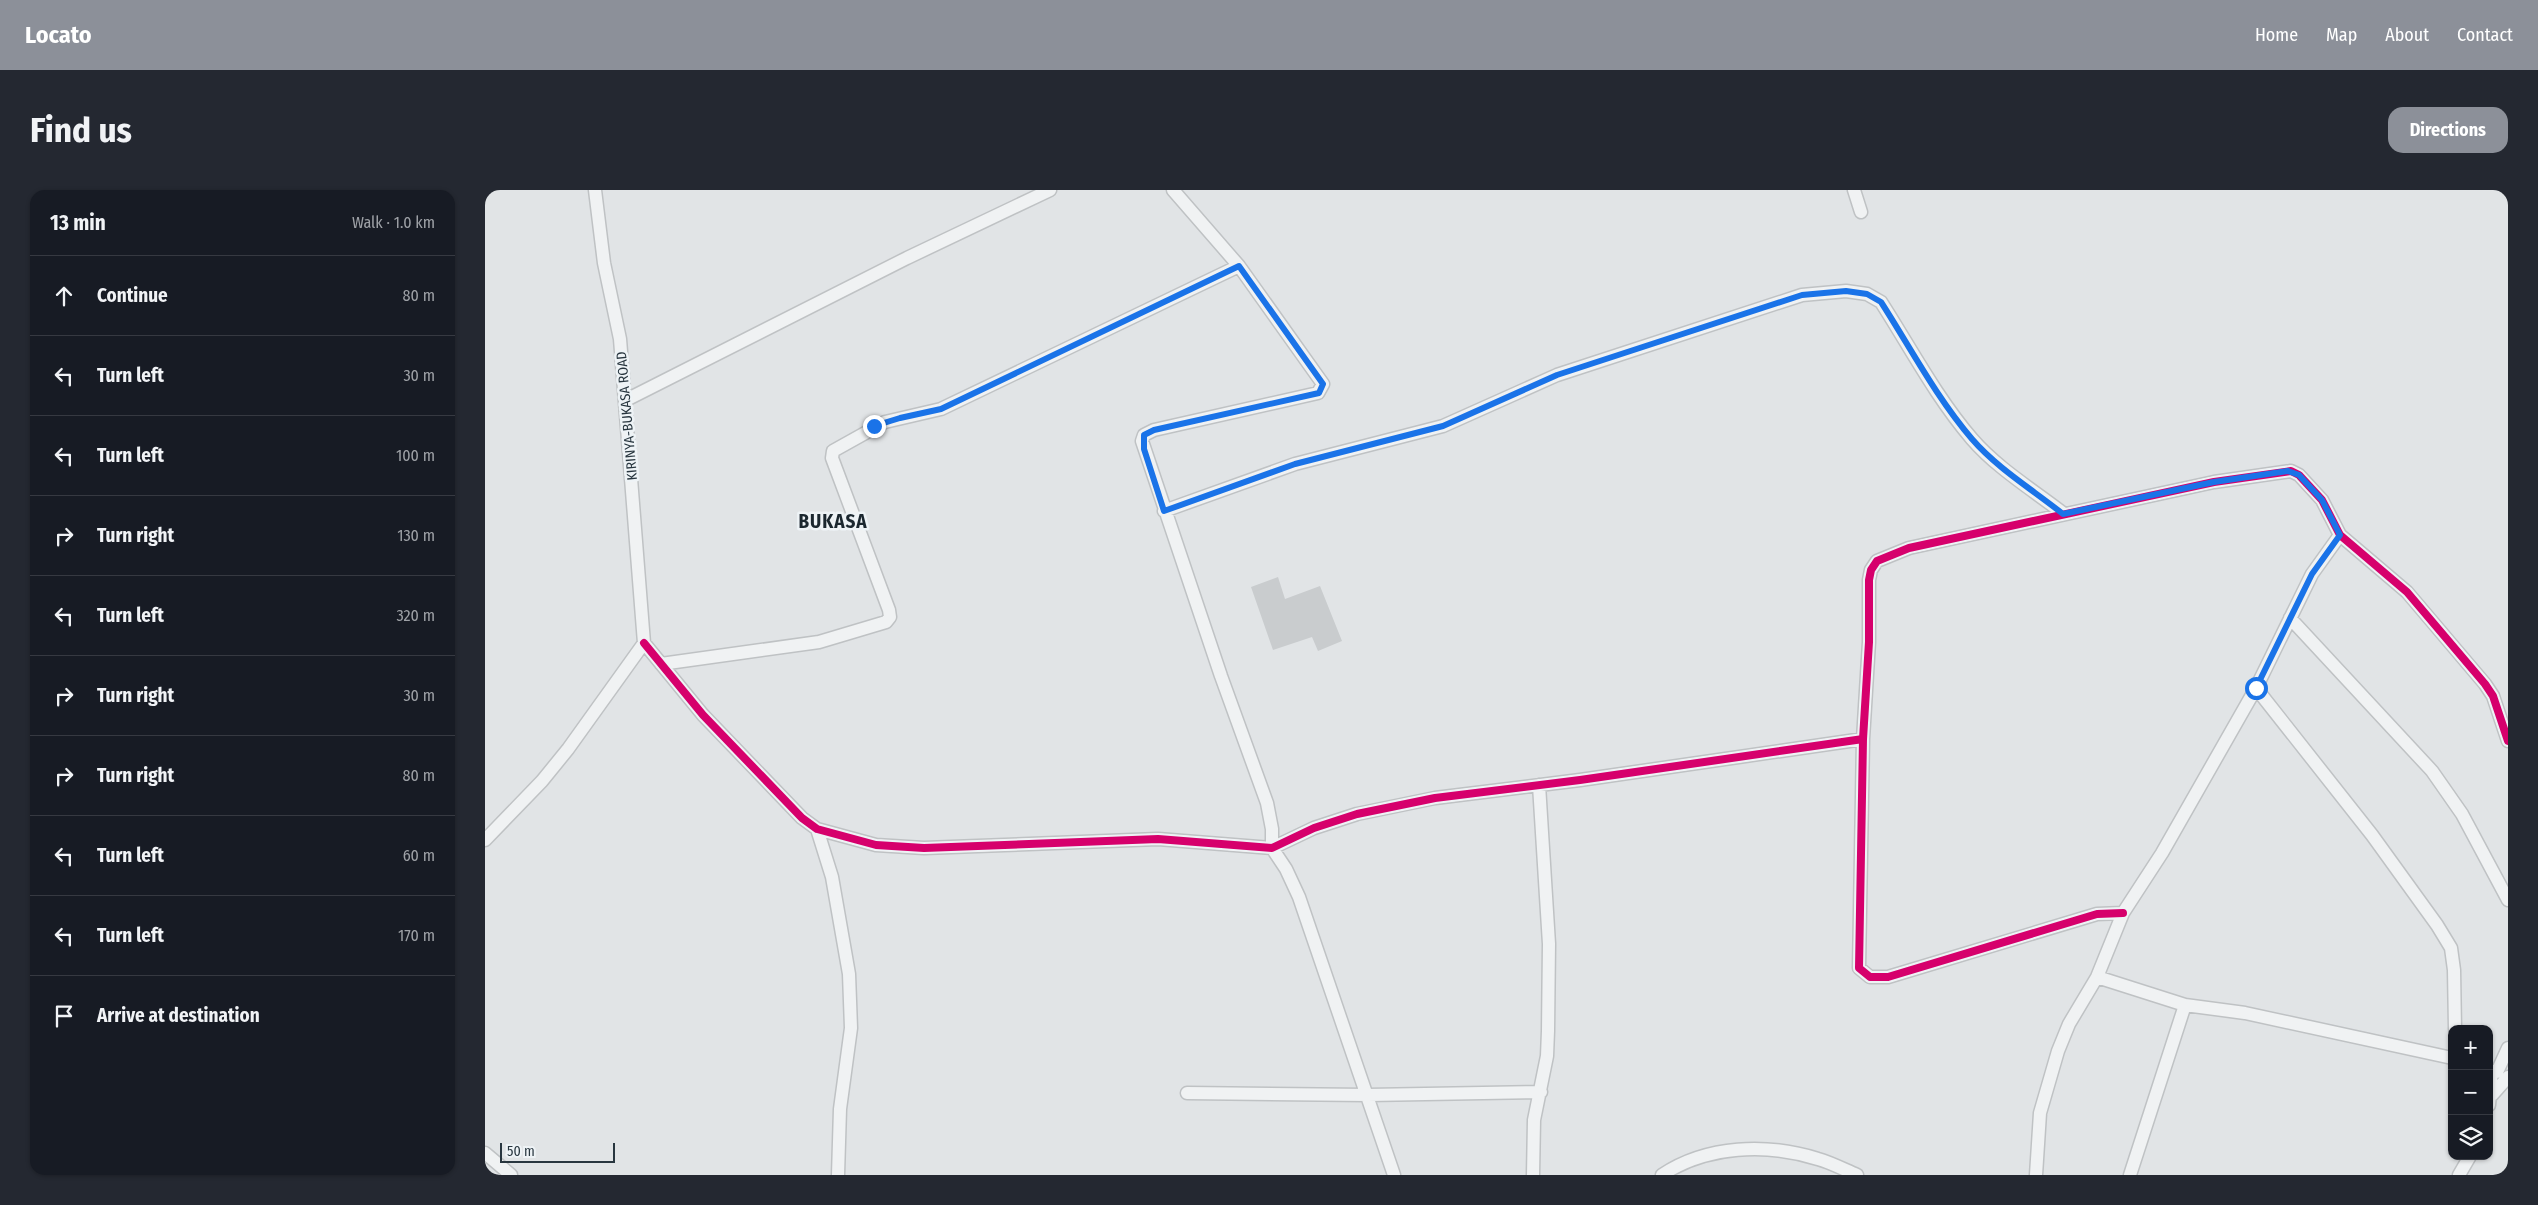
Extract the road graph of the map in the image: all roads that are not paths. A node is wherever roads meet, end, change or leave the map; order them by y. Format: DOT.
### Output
graph roads {
  1 [pos="595,190"];
  2 [pos="1050,190"];
  3 [pos="1173,190"];
  4 [pos="1854,190"];
  5 [pos="1861,212"];
  6 [pos="1239,266"];
  7 [pos="626,400"];
  8 [pos="1164,511"];
  9 [pos="2063,514"];
  10 [pos="2340,535"];
  11 [pos="2290,618"];
  12 [pos="644,643"];
  13 [pos="661,664"];
  14 [pos="2256,688"];
  15 [pos="1863,739"];
  16 [pos="2508,741"];
  17 [pos="1539,785"];
  18 [pos="817,829"];
  19 [pos="485,840"];
  20 [pos="1273,848"];
  21 [pos="2508,900"];
  22 [pos="2123,913"];
  23 [pos="2097,977"];
  24 [pos="2185,1004"];
  25 [pos="2455,1025"];
  26 [pos="2508,1048"];
  27 [pos="2448,1057"];
  28 [pos="2499,1073"];
  29 [pos="2493,1091"];
  30 [pos="1541,1092"];
  31 [pos="1187,1093"];
  32 [pos="1368,1095"];
  33 [pos="485,1153"];
  34 [pos="2467,1160"];
  35 [pos="511,1175"];
  36 [pos="838,1175"];
  37 [pos="1394,1175"];
  38 [pos="1533,1175"];
  39 [pos="1662,1175"];
  40 [pos="1857,1175"];
  41 [pos="2036,1175"];
  42 [pos="2130,1175"];
  43 [pos="2459,1175"];
  1 -- 7 [label="street, KIRINYA-BUKASA ROAD"];
  2 -- 7 [label="street"];
  3 -- 6 [label="street"];
  4 -- 5 [label="street"];
  6 -- 8 [label="street"];
  6 -- 13 [label="street"];
  7 -- 12 [label="street, KIRINYA-BUKASA ROAD"];
  8 -- 9 [label="street"];
  8 -- 20 [label="street"];
  9 -- 10 [label="street"];
  9 -- 15 [label="street"];
  10 -- 11 [label="street"];
  10 -- 16 [label="street"];
  11 -- 14 [label="street"];
  11 -- 21 [label="street"];
  12 -- 13 [label="street"];
  12 -- 19 [label="street"];
  13 -- 18 [label="street"];
  14 -- 22 [label="street"];
  14 -- 25 [label="street"];
  15 -- 17 [label="street"];
  15 -- 22 [label="street"];
  17 -- 20 [label="street"];
  17 -- 30 [label="street"];
  18 -- 20 [label="street"];
  18 -- 36 [label="street"];
  20 -- 32 [label="street"];
  22 -- 23 [label="street"];
  23 -- 24 [label="street"];
  23 -- 41 [label="street"];
  24 -- 27 [label="street"];
  24 -- 42 [label="street"];
  26 -- 28 [label="street"];
  28 -- 29 [label="street"];
  30 -- 32 [label="street"];
  30 -- 38 [label="street"];
  31 -- 32 [label="street"];
  32 -- 37 [label="street"];
  33 -- 35 [label="street"];
  34 -- 43 [label="street"];
  39 -- 40 [label="street"];
}
